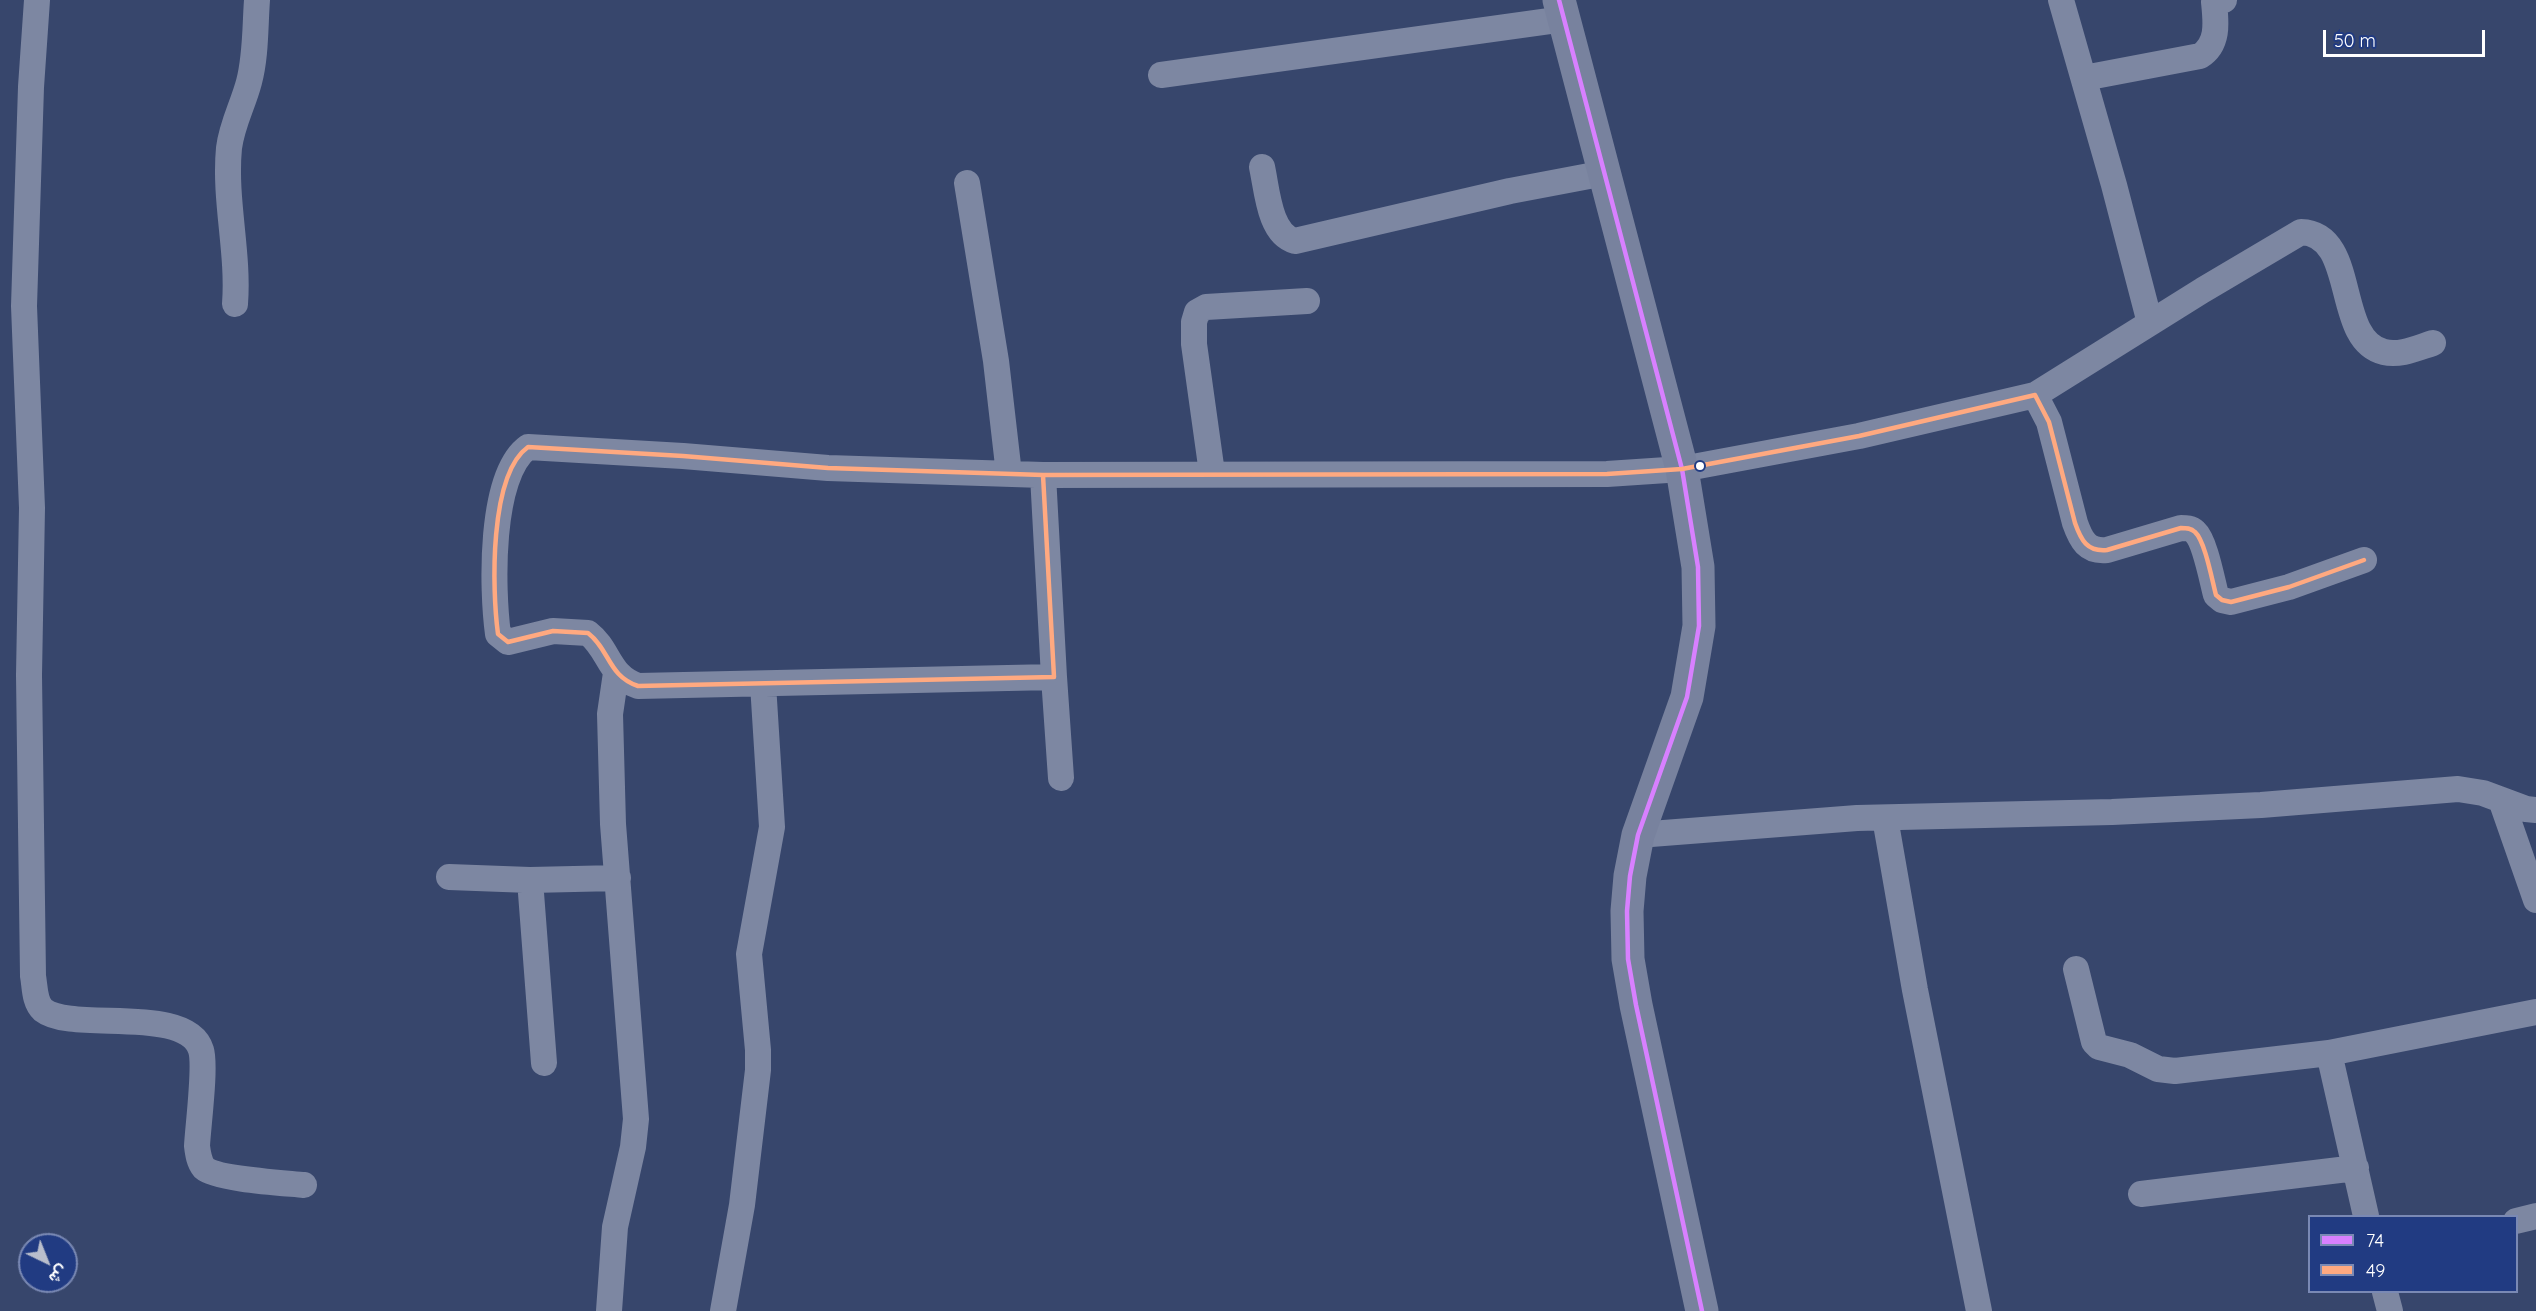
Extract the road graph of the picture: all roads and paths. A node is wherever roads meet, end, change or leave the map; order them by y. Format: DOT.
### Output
graph roads {
  1 [pos="37,0"];
  2 [pos="257,0"];
  3 [pos="2061,0"];
  4 [pos="2218,0"];
  5 [pos="1562,10"];
  6 [pos="1161,75"];
  7 [pos="2084,78"];
  8 [pos="1262,167"];
  9 [pos="1605,173"];
  10 [pos="967,183"];
  11 [pos="1307,301"];
  12 [pos="235,304"];
  13 [pos="2150,323"];
  14 [pos="2433,343"];
  15 [pos="2036,395"];
  16 [pos="1682,469"];
  17 [pos="1212,473"];
  18 [pos="1009,474"];
  19 [pos="1043,475"];
  20 [pos="2364,560"];
  21 [pos="616,673"];
  22 [pos="1054,677"];
  23 [pos="763,684"];
  24 [pos="1061,778"];
  25 [pos="2501,800"];
  26 [pos="2536,810"];
  27 [pos="1885,818"];
  28 [pos="1638,835"];
  29 [pos="449,877"];
  30 [pos="618,878"];
  31 [pos="530,880"];
  32 [pos="2536,900"];
  33 [pos="2076,969"];
  34 [pos="2536,1012"];
  35 [pos="2329,1053"];
  36 [pos="544,1064"];
  37 [pos="2356,1168"];
  38 [pos="304,1185"];
  39 [pos="2141,1194"];
  40 [pos="2366,1215"];
  41 [pos="2536,1216"];
  42 [pos="2518,1221"];
  43 [pos="2385,1293"];
  44 [pos="609,1311"];
  45 [pos="723,1311"];
  46 [pos="1702,1311"];
  47 [pos="1979,1311"];
  48 [pos="2390,1311"];
  1 -- 38 [label="street"];
  2 -- 12 [label="street"];
  3 -- 7 [label="street"];
  4 -- 7 [label="street"];
  5 -- 6 [label="street"];
  5 -- 9 [label="main road"];
  7 -- 13 [label="street"];
  8 -- 9 [label="street"];
  9 -- 16 [label="main road"];
  10 -- 18 [label="street"];
  11 -- 17 [label="street"];
  13 -- 14 [label="street"];
  13 -- 15 [label="street"];
  15 -- 16 [label="street"];
  15 -- 20 [label="street"];
  16 -- 17 [label="street"];
  16 -- 28 [label="main road"];
  17 -- 19 [label="street"];
  18 -- 19 [label="street"];
  18 -- 21 [label="street"];
  19 -- 22 [label="street"];
  21 -- 23 [label="street"];
  21 -- 30 [label="street"];
  22 -- 23 [label="street"];
  22 -- 24 [label="street"];
  23 -- 45 [label="street"];
  25 -- 26 [label="street"];
  25 -- 27 [label="street"];
  25 -- 32 [label="street"];
  27 -- 28 [label="street"];
  27 -- 47 [label="street"];
  28 -- 46 [label="main road"];
  29 -- 31 [label="street"];
  30 -- 31 [label="street"];
  30 -- 44 [label="street"];
  31 -- 36 [label="street"];
  33 -- 35 [label="street"];
  34 -- 35 [label="street"];
  35 -- 37 [label="street"];
  37 -- 39 [label="street"];
  37 -- 40 [label="street"];
  41 -- 42 [label="street"];
  43 -- 48 [label="street"];
}
